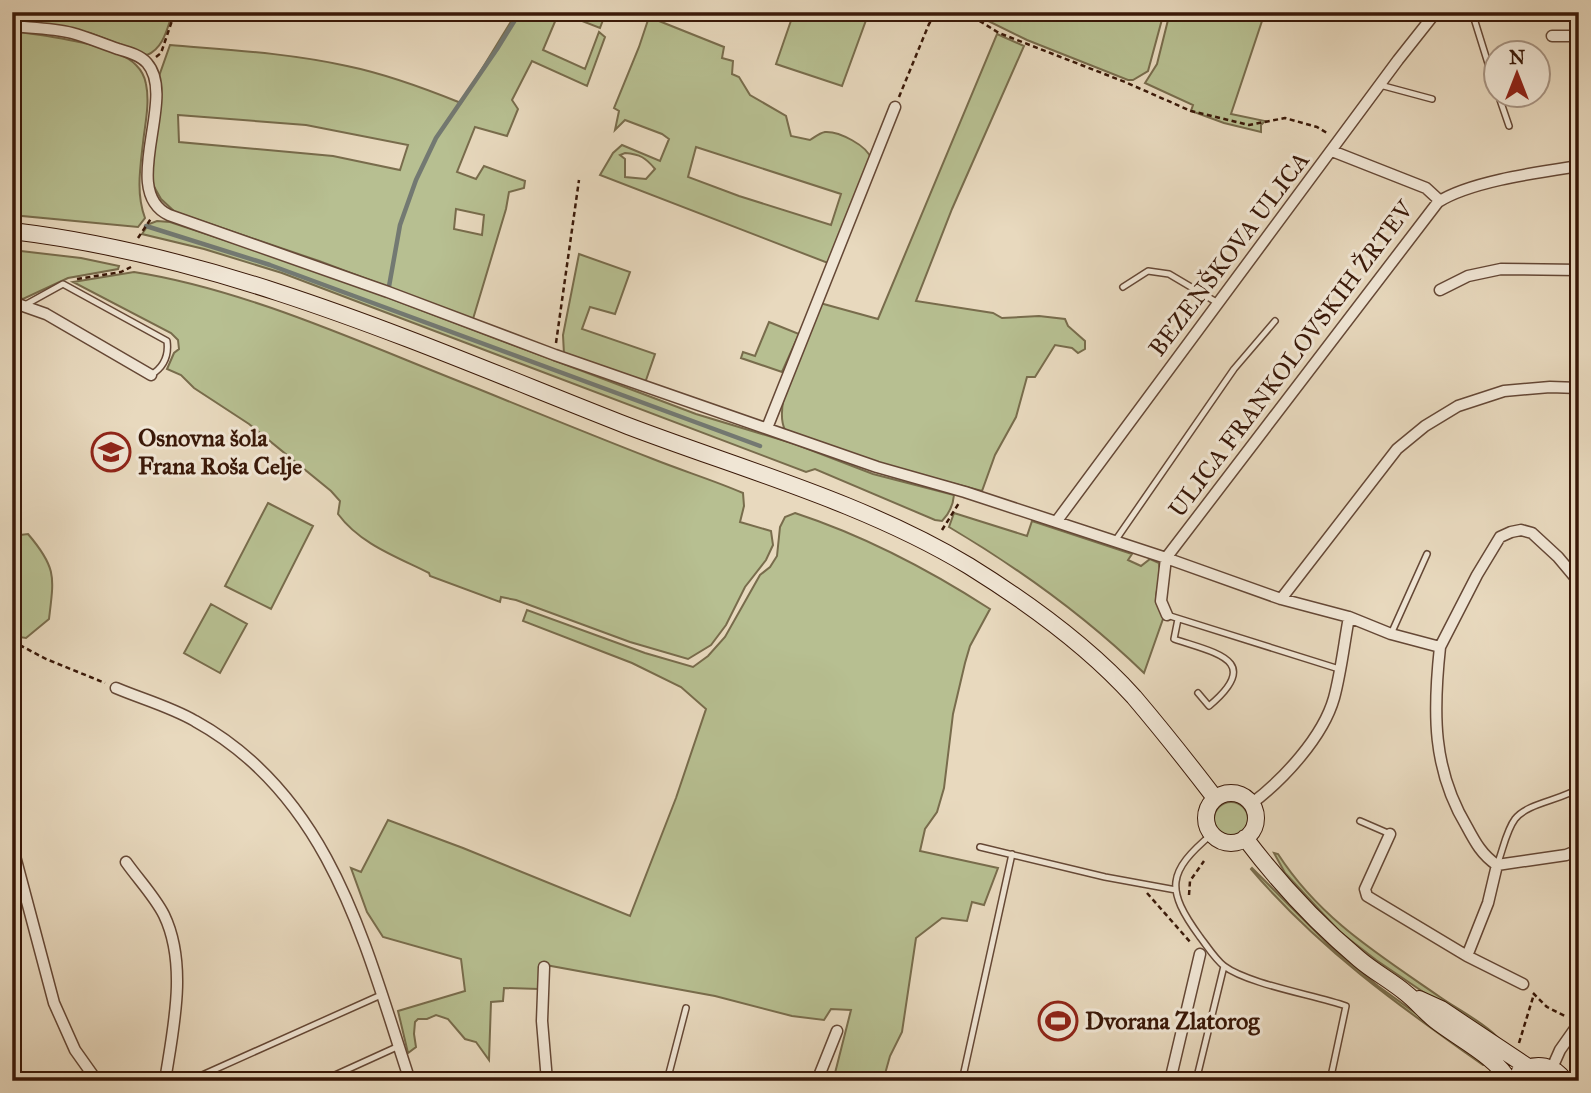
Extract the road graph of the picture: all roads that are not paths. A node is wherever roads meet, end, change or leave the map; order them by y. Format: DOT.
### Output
graph roads {
  1 [pos="1436,12"];
  2 [pos="1472,12"];
  3 [pos="12,26"];
  4 [pos="1552,36"];
  5 [pos="1579,36"];
  6 [pos="1482,44"];
  7 [pos="1380,85"];
  8 [pos="1432,99"];
  9 [pos="895,107"];
  10 [pos="1503,108"];
  11 [pos="1509,126"];
  12 [pos="1332,151"];
  13 [pos="1579,166"];
  14 [pos="1439,200"];
  15 [pos="12,231"];
  16 [pos="1579,270"];
  17 [pos="1123,287"];
  18 [pos="1440,290"];
  19 [pos="12,302"];
  20 [pos="1218,303"];
  21 [pos="24,306"];
  22 [pos="1275,321"];
  23 [pos="150,375"];
  24 [pos="1579,388"];
  25 [pos="767,428"];
  26 [pos="1056,522"];
  27 [pos="1115,541"];
  28 [pos="1427,554"];
  29 [pos="1166,558"];
  30 [pos="1579,582"];
  31 [pos="1281,599"];
  32 [pos="1167,615"];
  33 [pos="1349,617"];
  34 [pos="1178,619"];
  35 [pos="1391,634"];
  36 [pos="1440,647"];
  37 [pos="1339,669"];
  38 [pos="116,688"];
  39 [pos="1198,693"];
  40 [pos="1579,788"];
  41 [pos="1215,798"];
  42 [pos="1251,804"];
  43 [pos="1360,821"];
  44 [pos="1212,834"];
  45 [pos="1390,834"];
  46 [pos="1245,838"];
  47 [pos="12,845"];
  48 [pos="980,847"];
  49 [pos="1579,850"];
  50 [pos="1012,855"];
  51 [pos="126,862"];
  52 [pos="1497,865"];
  53 [pos="1176,890"];
  54 [pos="1200,954"];
  55 [pos="1467,956"];
  56 [pos="1224,965"];
  57 [pos="544,967"];
  58 [pos="1523,984"];
  59 [pos="1407,994"];
  60 [pos="382,995"];
  61 [pos="685,1009"];
  62 [pos="1574,1020"];
  63 [pos="836,1031"];
  64 [pos="398,1046"];
  65 [pos="1528,1067"];
  66 [pos="1552,1068"];
  67 [pos="97,1081"];
  68 [pos="165,1081"];
  69 [pos="189,1081"];
  70 [pos="322,1081"];
  71 [pos="410,1081"];
  72 [pos="547,1081"];
  73 [pos="667,1081"];
  74 [pos="817,1081"];
  75 [pos="962,1081"];
  76 [pos="1170,1081"];
  77 [pos="1196,1081"];
  78 [pos="1329,1081"];
  79 [pos="1510,1081"];
  80 [pos="1565,1081"];
  1 -- 7 [label="street, BEZENŠKOVA ULICA"];
  2 -- 6 [label="lane"];
  3 -- 25 [label="street"];
  4 -- 5 [label="street"];
  7 -- 8 [label="lane"];
  7 -- 12 [label="street, BEZENŠKOVA ULICA"];
  9 -- 25 [label="street"];
  10 -- 11 [label="lane"];
  12 -- 14 [label="street"];
  12 -- 20 [label="street, BEZENŠKOVA ULICA"];
  13 -- 14 [label="street, ULICA FRANKOLOVSKIH ŽRTEV"];
  14 -- 29 [label="street, ULICA FRANKOLOVSKIH ŽRTEV"];
  15 -- 41 [label="street"];
  16 -- 18 [label="street"];
  17 -- 20 [label="lane"];
  19 -- 21 [label="street"];
  20 -- 26 [label="street, BEZENŠKOVA ULICA"];
  21 -- 23 [label="street"];
  21 -- 23 [label="lane"];
  22 -- 27 [label="lane"];
  24 -- 31 [label="street"];
  25 -- 26 [label="street"];
  26 -- 27 [label="street"];
  27 -- 29 [label="street"];
  28 -- 35 [label="lane"];
  29 -- 31 [label="street"];
  29 -- 32 [label="street"];
  30 -- 36 [label="street"];
  31 -- 33 [label="street"];
  32 -- 34 [label="lane"];
  33 -- 35 [label="street"];
  33 -- 37 [label="street"];
  34 -- 37 [label="lane"];
  34 -- 39 [label="lane"];
  35 -- 36 [label="street"];
  36 -- 52 [label="street"];
  37 -- 42 [label="street"];
  38 -- 60 [label="street"];
  40 -- 52 [label="lane"];
  41 -- 42 [label="street"];
  41 -- 44 [label="street"];
  42 -- 46 [label="street"];
  43 -- 45 [label="lane"];
  44 -- 46 [label="street"];
  44 -- 53 [label="lane"];
  45 -- 55 [label="street"];
  46 -- 59 [label="street"];
  47 -- 67 [label="street"];
  48 -- 50 [label="lane"];
  49 -- 52 [label="street"];
  50 -- 53 [label="lane"];
  50 -- 75 [label="lane"];
  51 -- 68 [label="street"];
  52 -- 55 [label="street"];
  53 -- 56 [label="lane"];
  54 -- 76 [label="street"];
  55 -- 58 [label="street"];
  56 -- 77 [label="lane"];
  56 -- 78 [label="lane"];
  57 -- 72 [label="street"];
  59 -- 65 [label="street"];
  59 -- 79 [label="street"];
  60 -- 64 [label="street"];
  60 -- 69 [label="lane"];
  61 -- 73 [label="lane"];
  62 -- 66 [label="street"];
  63 -- 74 [label="street"];
  64 -- 70 [label="lane"];
  64 -- 71 [label="street"];
  65 -- 66 [label="street"];
  65 -- 79 [label="street"];
  66 -- 80 [label="street"];
}
